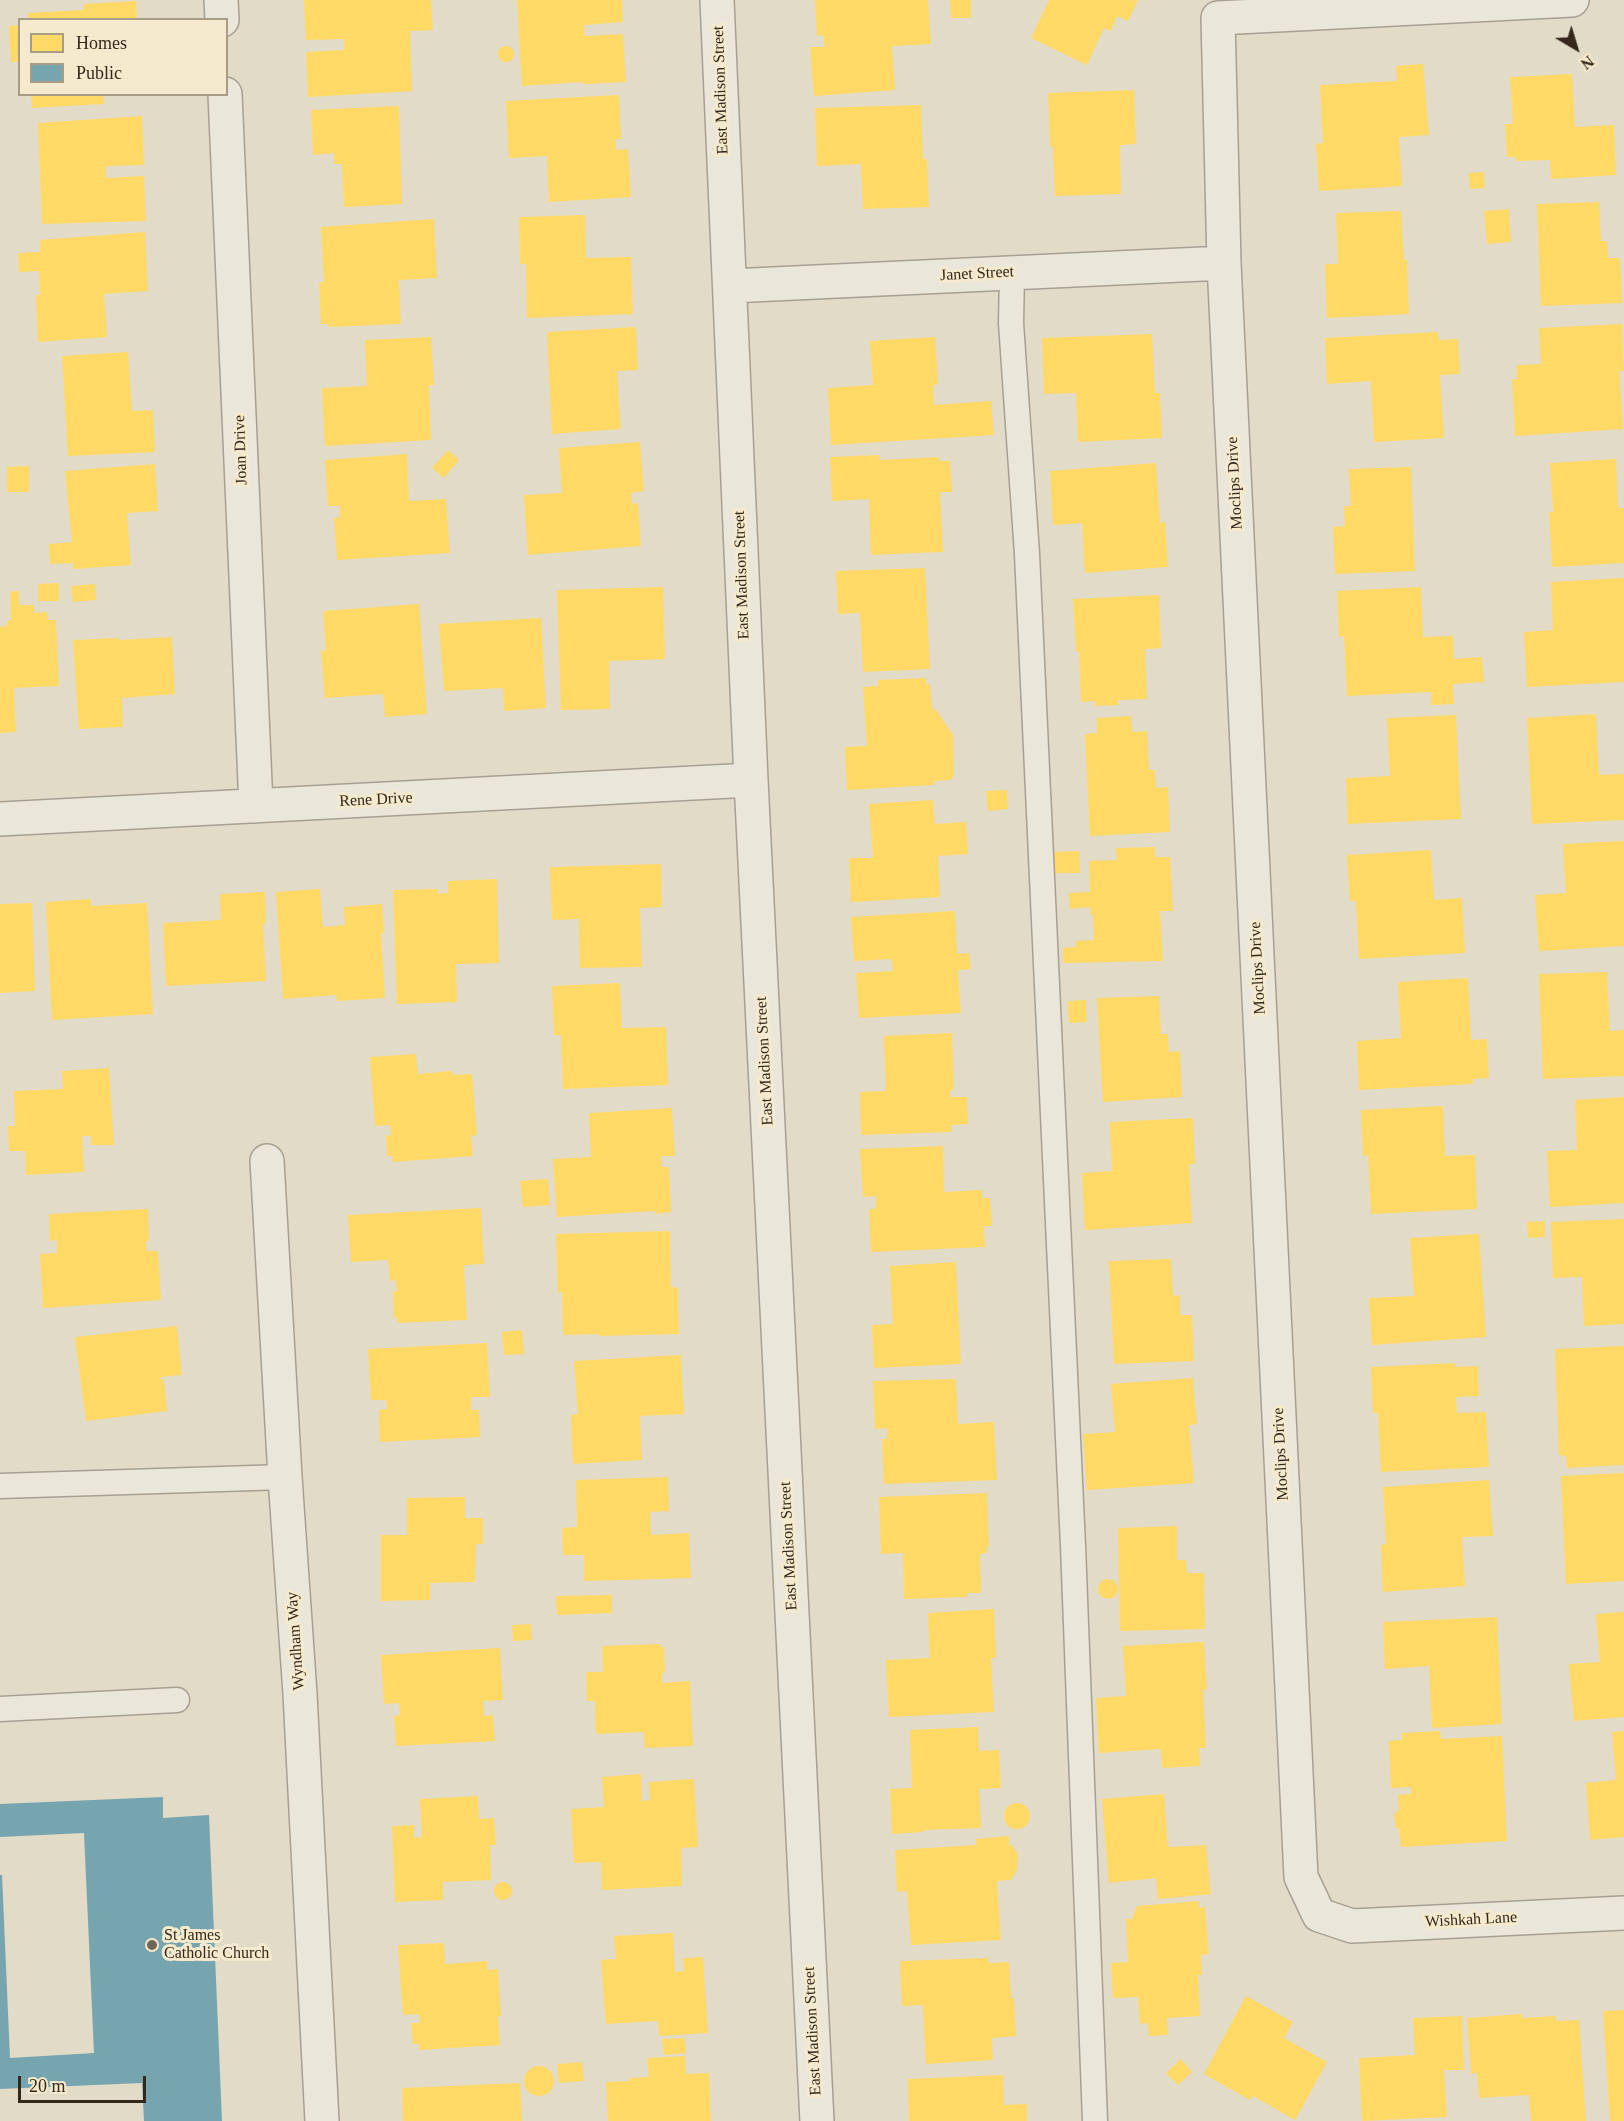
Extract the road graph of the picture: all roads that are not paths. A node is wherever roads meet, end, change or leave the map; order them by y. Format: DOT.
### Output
graph roads {
  1 [pos="221,0"];
  2 [pos="717,0"];
  3 [pos="1572,0"];
  4 [pos="222,18"];
  5 [pos="225,96"];
  6 [pos="1224,263"];
  7 [pos="1012,273"];
  8 [pos="730,286"];
  9 [pos="751,780"];
  10 [pos="256,806"];
  11 [pos="0,819"];
  12 [pos="267,1161"];
  13 [pos="285,1477"];
  14 [pos="0,1486"];
  15 [pos="177,1700"];
  16 [pos="0,1709"];
  17 [pos="1624,1913"];
  18 [pos="1319,1915"];
  19 [pos="322,2121"];
  20 [pos="817,2121"];
  21 [pos="1095,2121"];
  1 -- 4 [label="street"];
  2 -- 8 [label="street, East Madison Street"];
  3 -- 6 [label="street, Moclips Drive"];
  5 -- 10 [label="street, Joan Drive"];
  6 -- 7 [label="street, Janet Street"];
  6 -- 18 [label="street, Moclips Drive"];
  7 -- 8 [label="street, Janet Street"];
  7 -- 21 [label="lane"];
  8 -- 9 [label="street, East Madison Street"];
  9 -- 10 [label="street, Rene Drive"];
  9 -- 20 [label="street, East Madison Street"];
  10 -- 11 [label="street, Rene Drive"];
  12 -- 13 [label="street, Wyndham Way"];
  13 -- 14 [label="lane"];
  13 -- 19 [label="street, Wyndham Way"];
  15 -- 16 [label="lane"];
  17 -- 18 [label="street, Wishkah Lane"];
}
